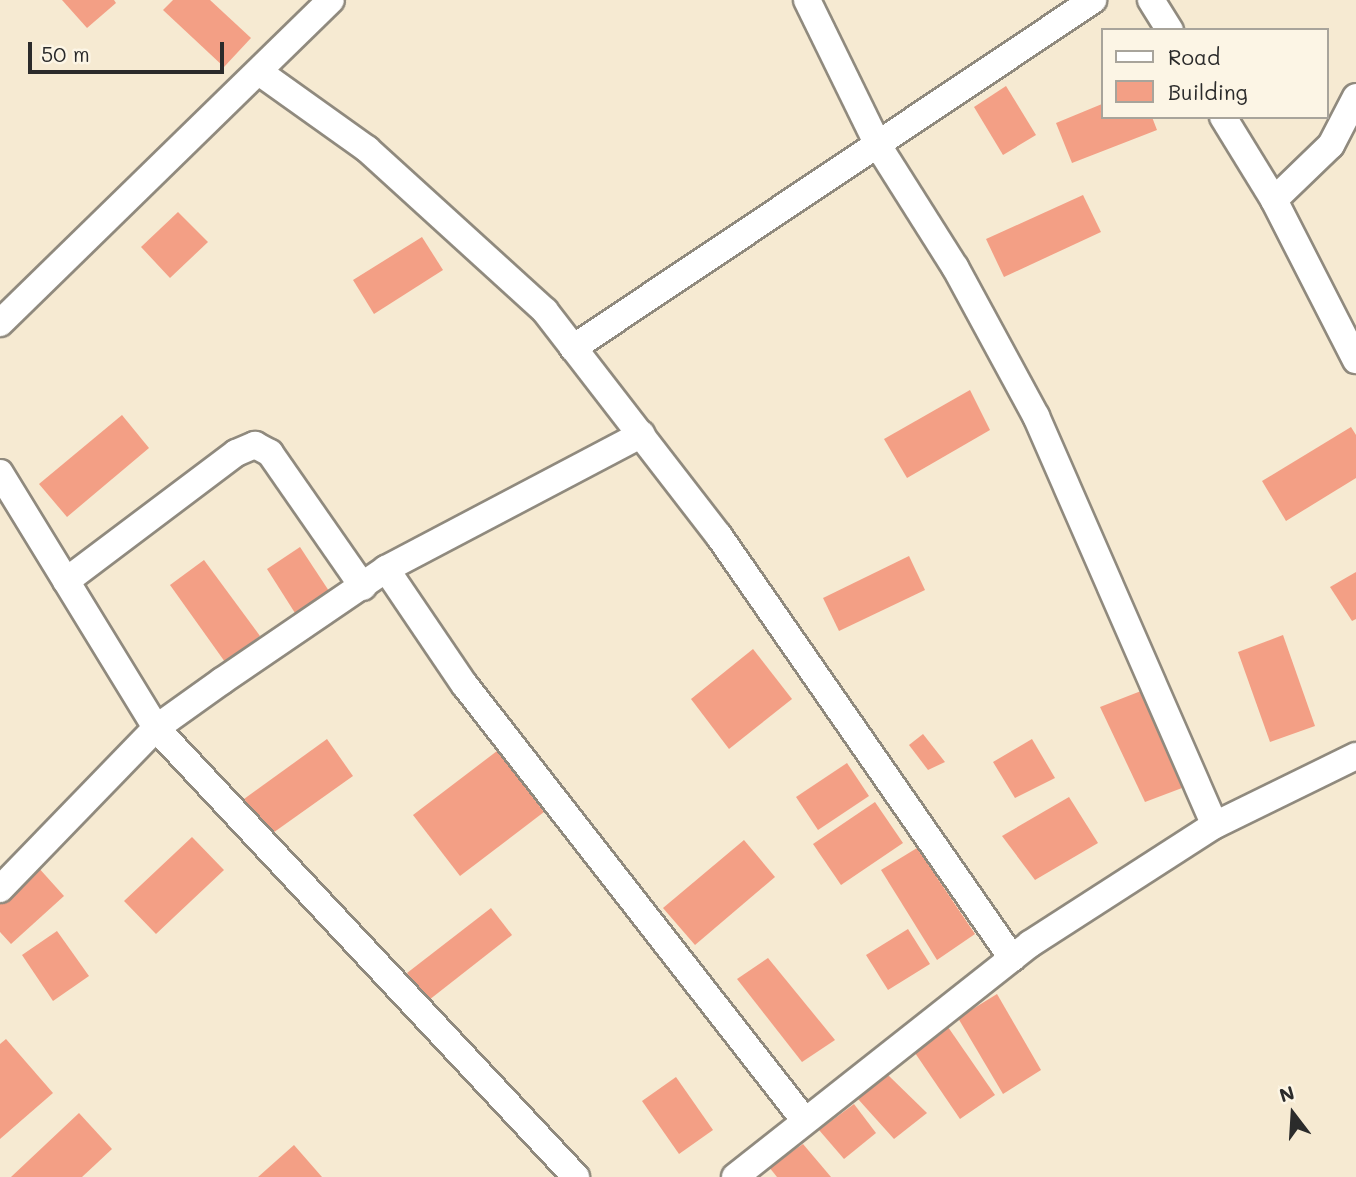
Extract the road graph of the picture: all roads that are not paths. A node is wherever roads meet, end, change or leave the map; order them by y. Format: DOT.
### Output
graph roads {
  1 [pos="331,0"];
  2 [pos="807,0"];
  3 [pos="1093,0"];
  4 [pos="1152,0"];
  5 [pos="1169,28"];
  6 [pos="259,72"];
  7 [pos="1356,97"];
  8 [pos="1224,119"];
  9 [pos="879,147"];
  10 [pos="1274,200"];
  11 [pos="0,323"];
  12 [pos="573,348"];
  13 [pos="1356,360"];
  14 [pos="642,435"];
  15 [pos="0,474"];
  16 [pos="386,569"];
  17 [pos="66,581"];
  18 [pos="363,587"];
  19 [pos="156,728"];
  20 [pos="1356,757"];
  21 [pos="1215,825"];
  22 [pos="0,889"];
  23 [pos="1012,958"];
  24 [pos="806,1121"];
  25 [pos="576,1177"];
  26 [pos="735,1177"];
  1 -- 6 [label="street"];
  2 -- 9 [label="street"];
  3 -- 9 [label="street"];
  4 -- 5 [label="street"];
  6 -- 11 [label="street"];
  6 -- 12 [label="street"];
  7 -- 10 [label="street"];
  8 -- 10 [label="street"];
  9 -- 12 [label="street"];
  9 -- 21 [label="street"];
  10 -- 13 [label="street"];
  12 -- 14 [label="street"];
  14 -- 16 [label="street"];
  14 -- 23 [label="street"];
  15 -- 17 [label="street"];
  16 -- 18 [label="street"];
  16 -- 24 [label="street"];
  17 -- 18 [label="street"];
  17 -- 19 [label="street"];
  18 -- 19 [label="street"];
  19 -- 22 [label="street"];
  19 -- 25 [label="street"];
  20 -- 21 [label="street"];
  21 -- 23 [label="street"];
  23 -- 24 [label="street"];
  24 -- 26 [label="street"];
}
